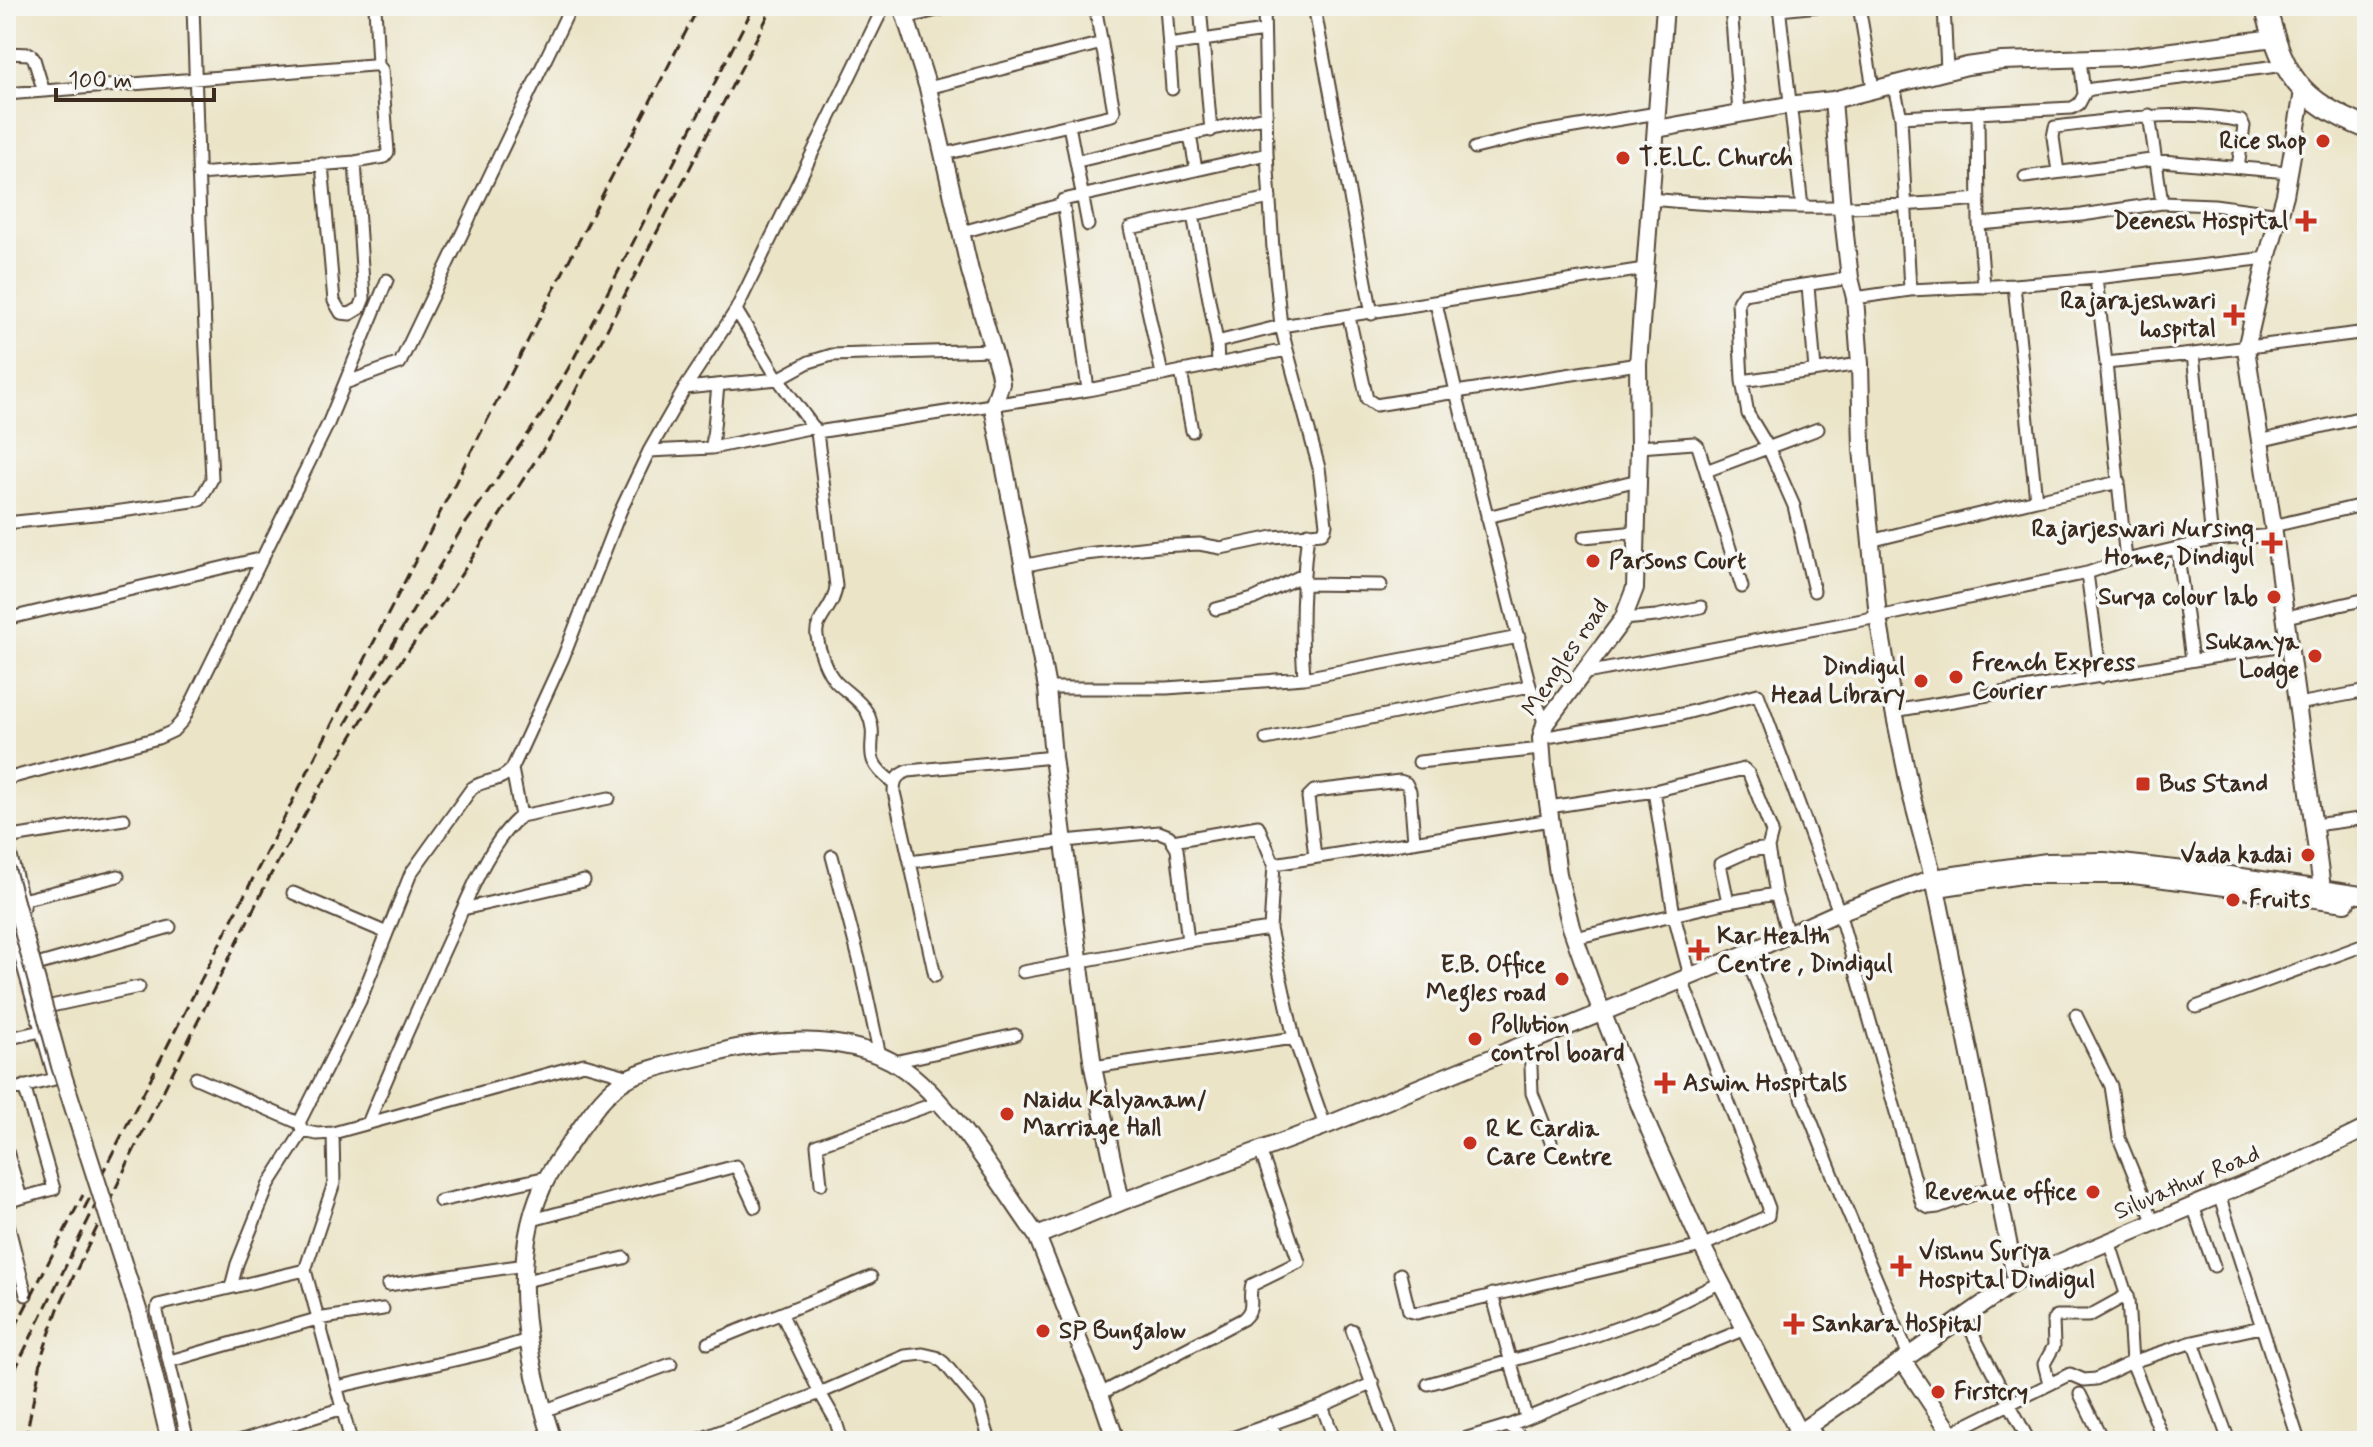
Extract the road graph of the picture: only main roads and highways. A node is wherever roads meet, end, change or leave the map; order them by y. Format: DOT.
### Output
graph roads {
  1 [pos="1665,6"];
  2 [pos="2265,6"];
  3 [pos="2277,6"];
  4 [pos="904,12"];
  5 [pos="2274,38"];
  6 [pos="2303,92"];
  7 [pos="1833,100"];
  8 [pos="2367,114"];
  9 [pos="1657,121"];
  10 [pos="2367,128"];
  11 [pos="6,869"];
  12 [pos="2178,874"];
  13 [pos="1929,884"];
  14 [pos="2322,888"];
  15 [pos="2367,896"];
  16 [pos="2367,905"];
  17 [pos="1604,1011"];
  18 [pos="2367,1128"];
  19 [pos="1121,1202"];
  20 [pos="1037,1236"];
  21 [pos="2016,1281"];
  22 [pos="1906,1358"];
  23 [pos="1798,1432"];
  24 [pos="1954,1437"];
  25 [pos="170,1441"];
  26 [pos="553,1441"];
  27 [pos="1116,1441"];
  1 -- 9 [label="main road, Mengles road"];
  2 -- 5 [label="highway"];
  3 -- 8 [label="highway"];
  4 -- 19 [label="main road"];
  5 -- 6 [label="highway"];
  5 -- 7 [label="main road"];
  6 -- 10 [label="highway"];
  6 -- 14 [label="main road"];
  7 -- 9 [label="main road"];
  7 -- 13 [label="main road"];
  9 -- 17 [label="main road, Mengles road"];
  11 -- 25 [label="main road, bridge"];
  12 -- 13 [label="main road"];
  12 -- 14 [label="main road"];
  12 -- 16 [label="main road"];
  13 -- 17 [label="main road"];
  13 -- 21 [label="main road"];
  14 -- 15 [label="main road"];
  17 -- 19 [label="main road"];
  17 -- 23 [label="main road, Mengles road"];
  18 -- 21 [label="main road, Siluvathur Road"];
  19 -- 20 [label="main road"];
  20 -- 26 [label="main road"];
  20 -- 27 [label="main road"];
  21 -- 22 [label="main road, Siluvathur Road"];
  22 -- 23 [label="main road, Siluvathur Road"];
  22 -- 24 [label="main road"];
}
